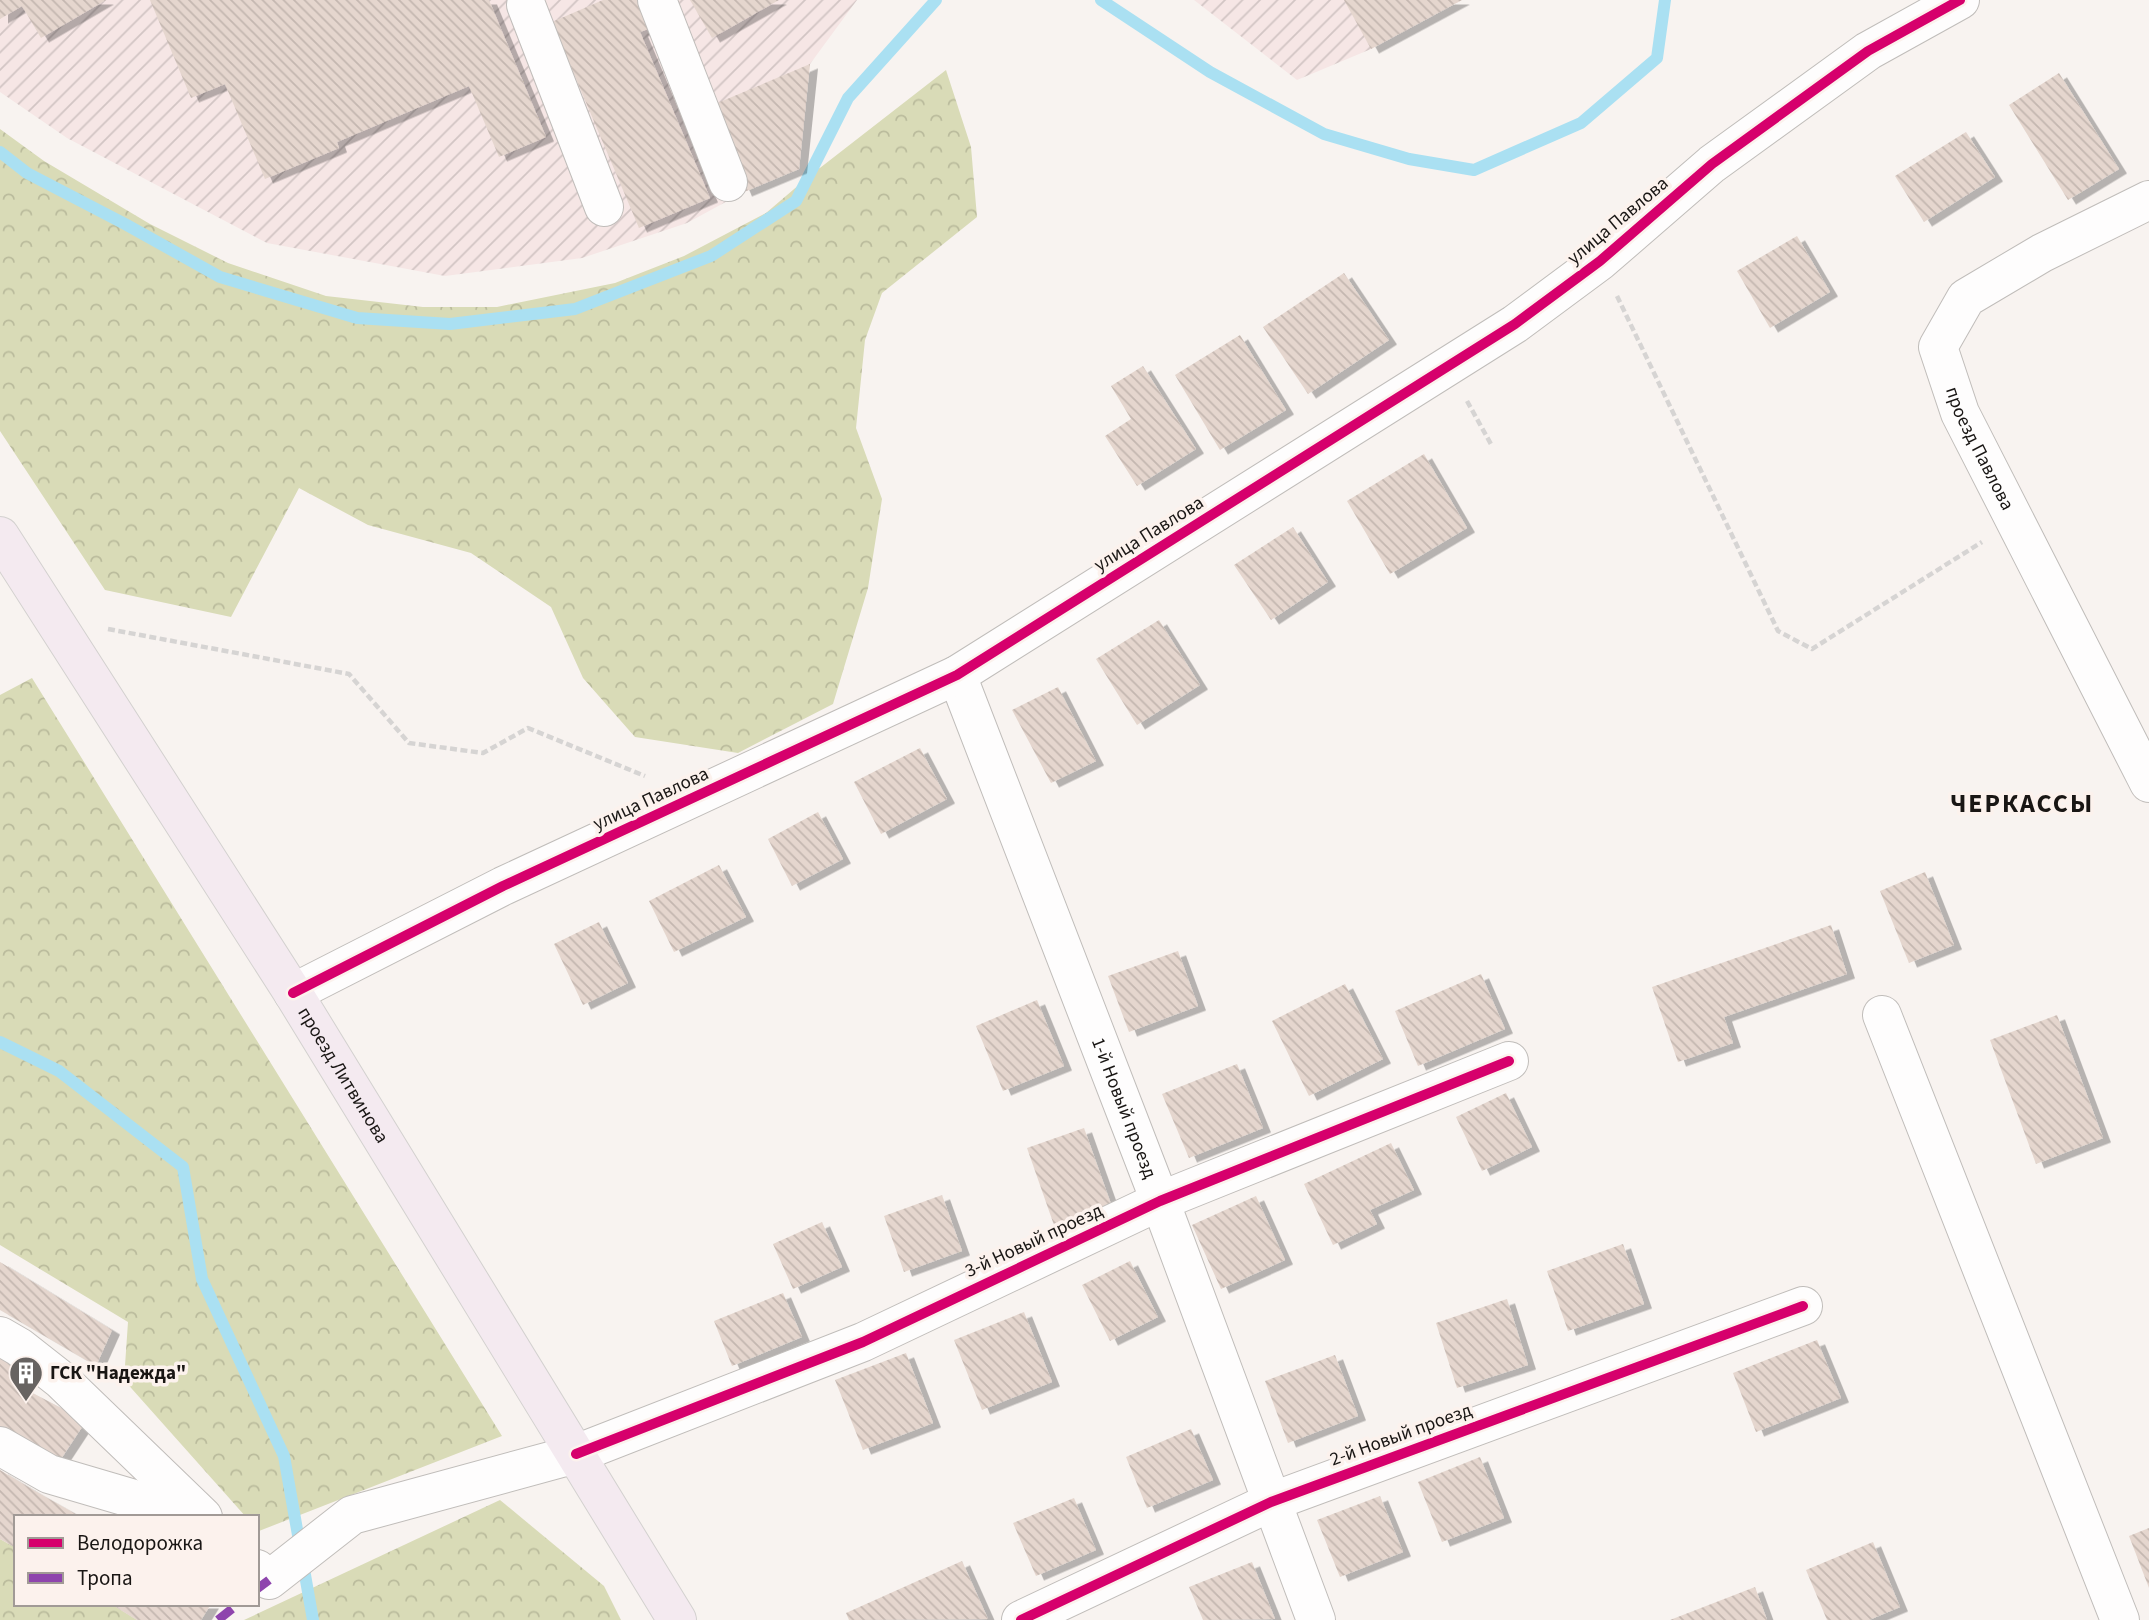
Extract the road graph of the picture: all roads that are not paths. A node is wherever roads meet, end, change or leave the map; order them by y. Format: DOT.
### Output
graph roads {
  1 [pos="657,0"];
  2 [pos="1960,0"];
  3 [pos="529,2"];
  4 [pos="728,182"];
  5 [pos="2149,200"];
  6 [pos="604,207"];
  7 [pos="0,536"];
  8 [pos="957,675"];
  9 [pos="2149,783"];
  10 [pos="293,993"];
  11 [pos="1882,1015"];
  12 [pos="1509,1061"];
  13 [pos="1160,1201"];
  14 [pos="1803,1306"];
  15 [pos="0,1336"];
  16 [pos="0,1446"];
  17 [pos="576,1454"];
  18 [pos="1271,1502"];
  19 [pos="188,1515"];
  20 [pos="201,1515"];
  21 [pos="259,1571"];
  22 [pos="677,1620"];
  23 [pos="1021,1620"];
  24 [pos="1317,1620"];
  25 [pos="2120,1620"];
  1 -- 4 [label="street"];
  2 -- 8 [label="street, улица Павлова"];
  3 -- 6 [label="street"];
  5 -- 9 [label="street, проезд Павлова"];
  7 -- 10 [label="main road, проезд Литвинова"];
  8 -- 10 [label="street, улица Павлова"];
  8 -- 13 [label="street, 1-й Новый проезд"];
  10 -- 17 [label="main road, проезд Литвинова"];
  11 -- 25 [label="street"];
  12 -- 13 [label="street, 3-й Новый проезд"];
  13 -- 17 [label="street, 3-й Новый проезд"];
  13 -- 18 [label="street, 1-й Новый проезд"];
  14 -- 18 [label="street, 2-й Новый проезд"];
  15 -- 20 [label="street"];
  16 -- 19 [label="street"];
  17 -- 21 [label="street, 3-й Новый проезд"];
  17 -- 22 [label="main road, проезд Литвинова"];
  18 -- 23 [label="street, 2-й Новый проезд"];
  18 -- 24 [label="street, 1-й Новый проезд"];
}
